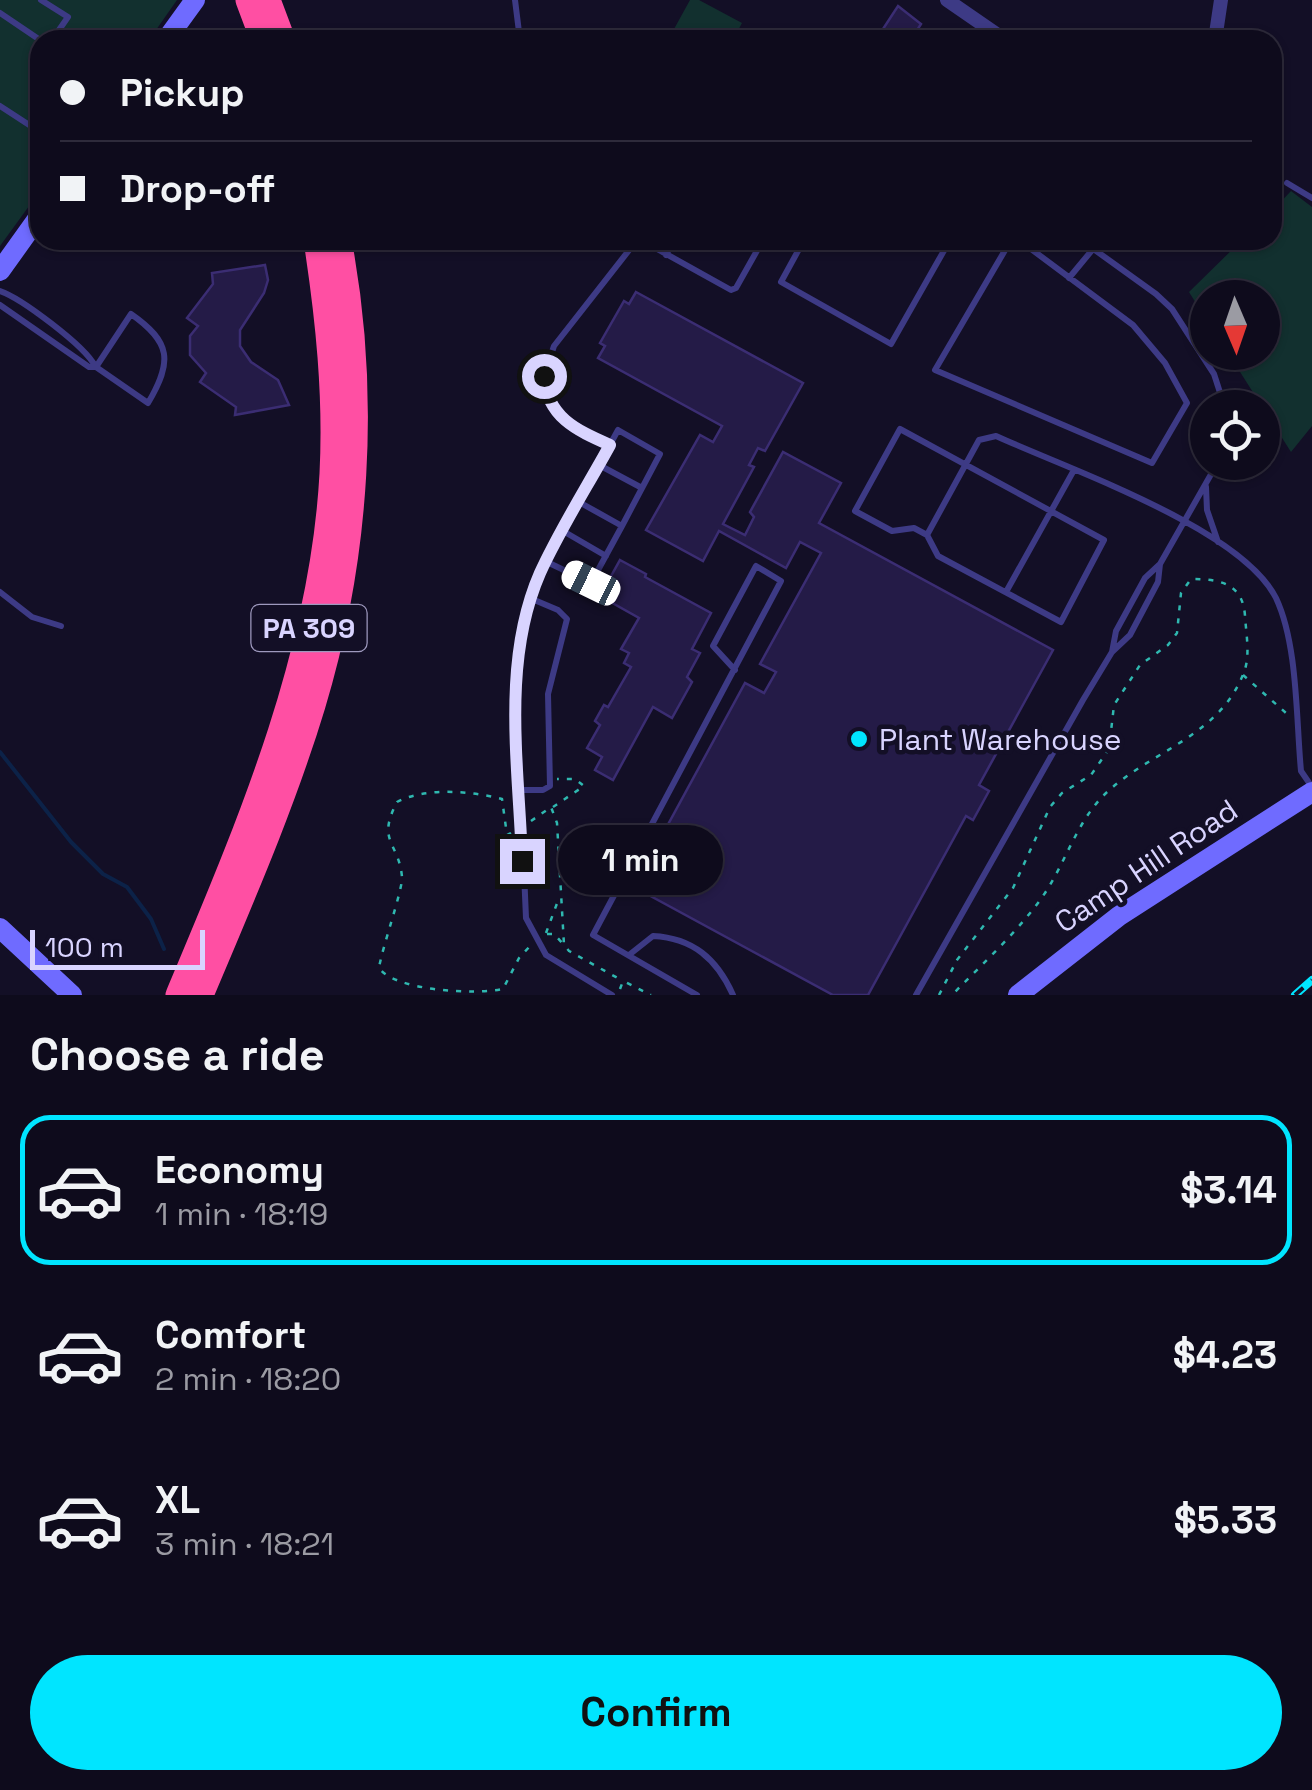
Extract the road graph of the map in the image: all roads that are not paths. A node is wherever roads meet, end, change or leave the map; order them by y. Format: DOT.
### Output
graph roads {
  1 [pos="41,0"];
  2 [pos="195,0"];
  3 [pos="248,0"];
  4 [pos="268,0"];
  5 [pos="515,0"];
  6 [pos="947,0"];
  7 [pos="1221,0"];
  8 [pos="0,13"];
  9 [pos="59,30"];
  10 [pos="173,30"];
  11 [pos="259,30"];
  12 [pos="279,30"];
  13 [pos="519,30"];
  14 [pos="990,30"];
  15 [pos="1216,30"];
  16 [pos="30,33"];
  17 [pos="0,106"];
  18 [pos="30,126"];
  19 [pos="1287,182"];
  20 [pos="1312,198"];
  21 [pos="30,229"];
  22 [pos="318,250"];
  23 [pos="340,250"];
  24 [pos="631,250"];
  25 [pos="657,250"];
  26 [pos="669,250"];
  27 [pos="757,250"];
  28 [pos="798,250"];
  29 [pos="944,250"];
  30 [pos="1005,250"];
  31 [pos="1031,250"];
  32 [pos="1092,250"];
  33 [pos="1094,250"];
  34 [pos="666,255"];
  35 [pos="0,271"];
  36 [pos="1069,278"];
  37 [pos="0,291"];
  38 [pos="0,305"];
  39 [pos="68,339"];
  40 [pos="61,348"];
  41 [pos="96,367"];
  42 [pos="1219,390"];
  43 [pos="610,445"];
  44 [pos="599,465"];
  45 [pos="966,465"];
  46 [pos="1074,470"];
  47 [pos="1209,480"];
  48 [pos="1206,486"];
  49 [pos="642,488"];
  50 [pos="579,502"];
  51 [pos="1051,511"];
  52 [pos="1184,523"];
  53 [pos="622,526"];
  54 [pos="563,531"];
  55 [pos="927,535"];
  56 [pos="1218,543"];
  57 [pos="606,556"];
  58 [pos="547,562"];
  59 [pos="1160,564"];
  60 [pos="0,592"];
  61 [pos="1006,592"];
  62 [pos="532,599"];
  63 [pos="61,626"];
  64 [pos="1112,652"];
  65 [pos="736,670"];
  66 [pos="1312,789"];
  67 [pos="520,790"];
  68 [pos="0,928"];
  69 [pos="629,956"];
  70 [pos="72,995"];
  71 [pos="178,995"];
  72 [pos="201,995"];
  73 [pos="614,995"];
  74 [pos="697,995"];
  75 [pos="732,995"];
  76 [pos="916,995"];
  77 [pos="1018,995"];
  1 -- 9 [label="lane"];
  2 -- 10 [label="street"];
  3 -- 11 [label="highway"];
  4 -- 12 [label="highway"];
  5 -- 13 [label="lane"];
  6 -- 14 [label="street"];
  7 -- 15 [label="street"];
  8 -- 16 [label="lane"];
  17 -- 18 [label="lane"];
  19 -- 20 [label="lane"];
  21 -- 35 [label="street"];
  22 -- 71 [label="highway, PA 309"];
  23 -- 72 [label="highway, PA 309"];
  24 -- 43 [label="lane"];
  25 -- 34 [label="lane"];
  26 -- 34 [label="lane"];
  27 -- 34 [label="lane"];
  28 -- 29 [label="lane"];
  30 -- 36 [label="lane"];
  31 -- 36 [label="lane"];
  32 -- 36 [label="lane"];
  33 -- 42 [label="lane"];
  37 -- 39 [label="lane"];
  38 -- 40 [label="lane"];
  39 -- 40 [label="lane"];
  39 -- 41 [label="lane"];
  40 -- 41 [label="lane"];
  41 -- 41 [label="lane"];
  43 -- 44 [label="lane"];
  43 -- 49 [label="lane"];
  44 -- 49 [label="lane"];
  44 -- 50 [label="lane"];
  45 -- 46 [label="lane"];
  45 -- 51 [label="lane"];
  45 -- 55 [label="lane"];
  45 -- 55 [label="lane"];
  46 -- 51 [label="lane"];
  46 -- 52 [label="lane"];
  47 -- 48 [label="lane"];
  48 -- 52 [label="lane"];
  48 -- 56 [label="lane"];
  49 -- 53 [label="lane"];
  50 -- 53 [label="lane"];
  50 -- 54 [label="lane"];
  51 -- 61 [label="lane"];
  51 -- 61 [label="lane"];
  52 -- 56 [label="lane"];
  52 -- 59 [label="lane"];
  53 -- 57 [label="lane"];
  54 -- 57 [label="lane"];
  54 -- 58 [label="lane"];
  55 -- 61 [label="lane"];
  56 -- 66 [label="lane"];
  57 -- 58 [label="lane"];
  58 -- 62 [label="lane"];
  59 -- 64 [label="lane"];
  59 -- 64 [label="lane"];
  60 -- 63 [label="lane"];
  62 -- 67 [label="lane"];
  62 -- 67 [label="lane"];
  64 -- 76 [label="lane"];
  65 -- 65 [label="lane"];
  65 -- 69 [label="lane"];
  66 -- 77 [label="street, Camp Hill Road"];
  67 -- 73 [label="lane"];
  68 -- 70 [label="street"];
  69 -- 74 [label="lane"];
  69 -- 75 [label="lane"];
}
